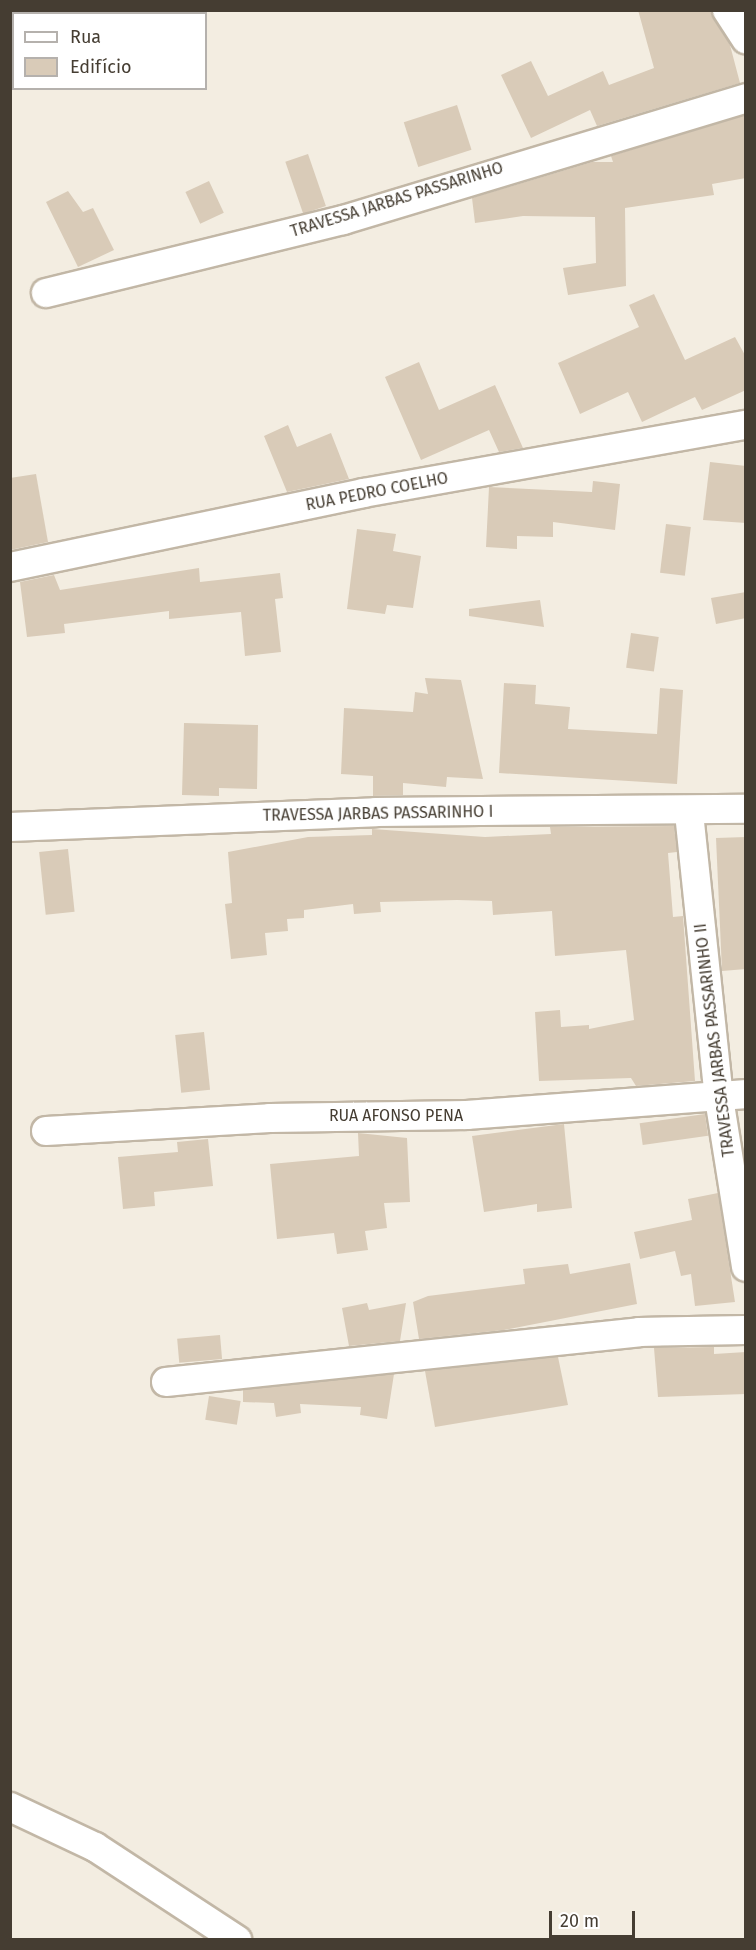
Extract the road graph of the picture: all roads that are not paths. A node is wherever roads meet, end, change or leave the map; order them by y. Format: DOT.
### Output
graph roads {
  1 [pos="727,10"];
  2 [pos="746,39"];
  3 [pos="746,98"];
  4 [pos="45,293"];
  5 [pos="746,425"];
  6 [pos="10,567"];
  7 [pos="746,809"];
  8 [pos="689,813"];
  9 [pos="10,827"];
  10 [pos="732,1096"];
  11 [pos="46,1131"];
  12 [pos="746,1267"];
  13 [pos="746,1330"];
  14 [pos="166,1382"];
  15 [pos="10,1808"];
  16 [pos="237,1940"];
  1 -- 2 [label="street"];
  3 -- 4 [label="street, TRAVESSA JARBAS PASSARINHO"];
  5 -- 6 [label="street, RUA PEDRO COELHO"];
  7 -- 8 [label="street, TRAVESSA JARBAS PASSARINHO I"];
  8 -- 9 [label="street, TRAVESSA JARBAS PASSARINHO I"];
  8 -- 10 [label="street, TRAVESSA JARBAS PASSARINHO II"];
  10 -- 11 [label="street, RUA AFONSO PENA"];
  10 -- 12 [label="street, TRAVESSA JARBAS PASSARINHO II"];
  13 -- 14 [label="street"];
  15 -- 16 [label="street"];
}
